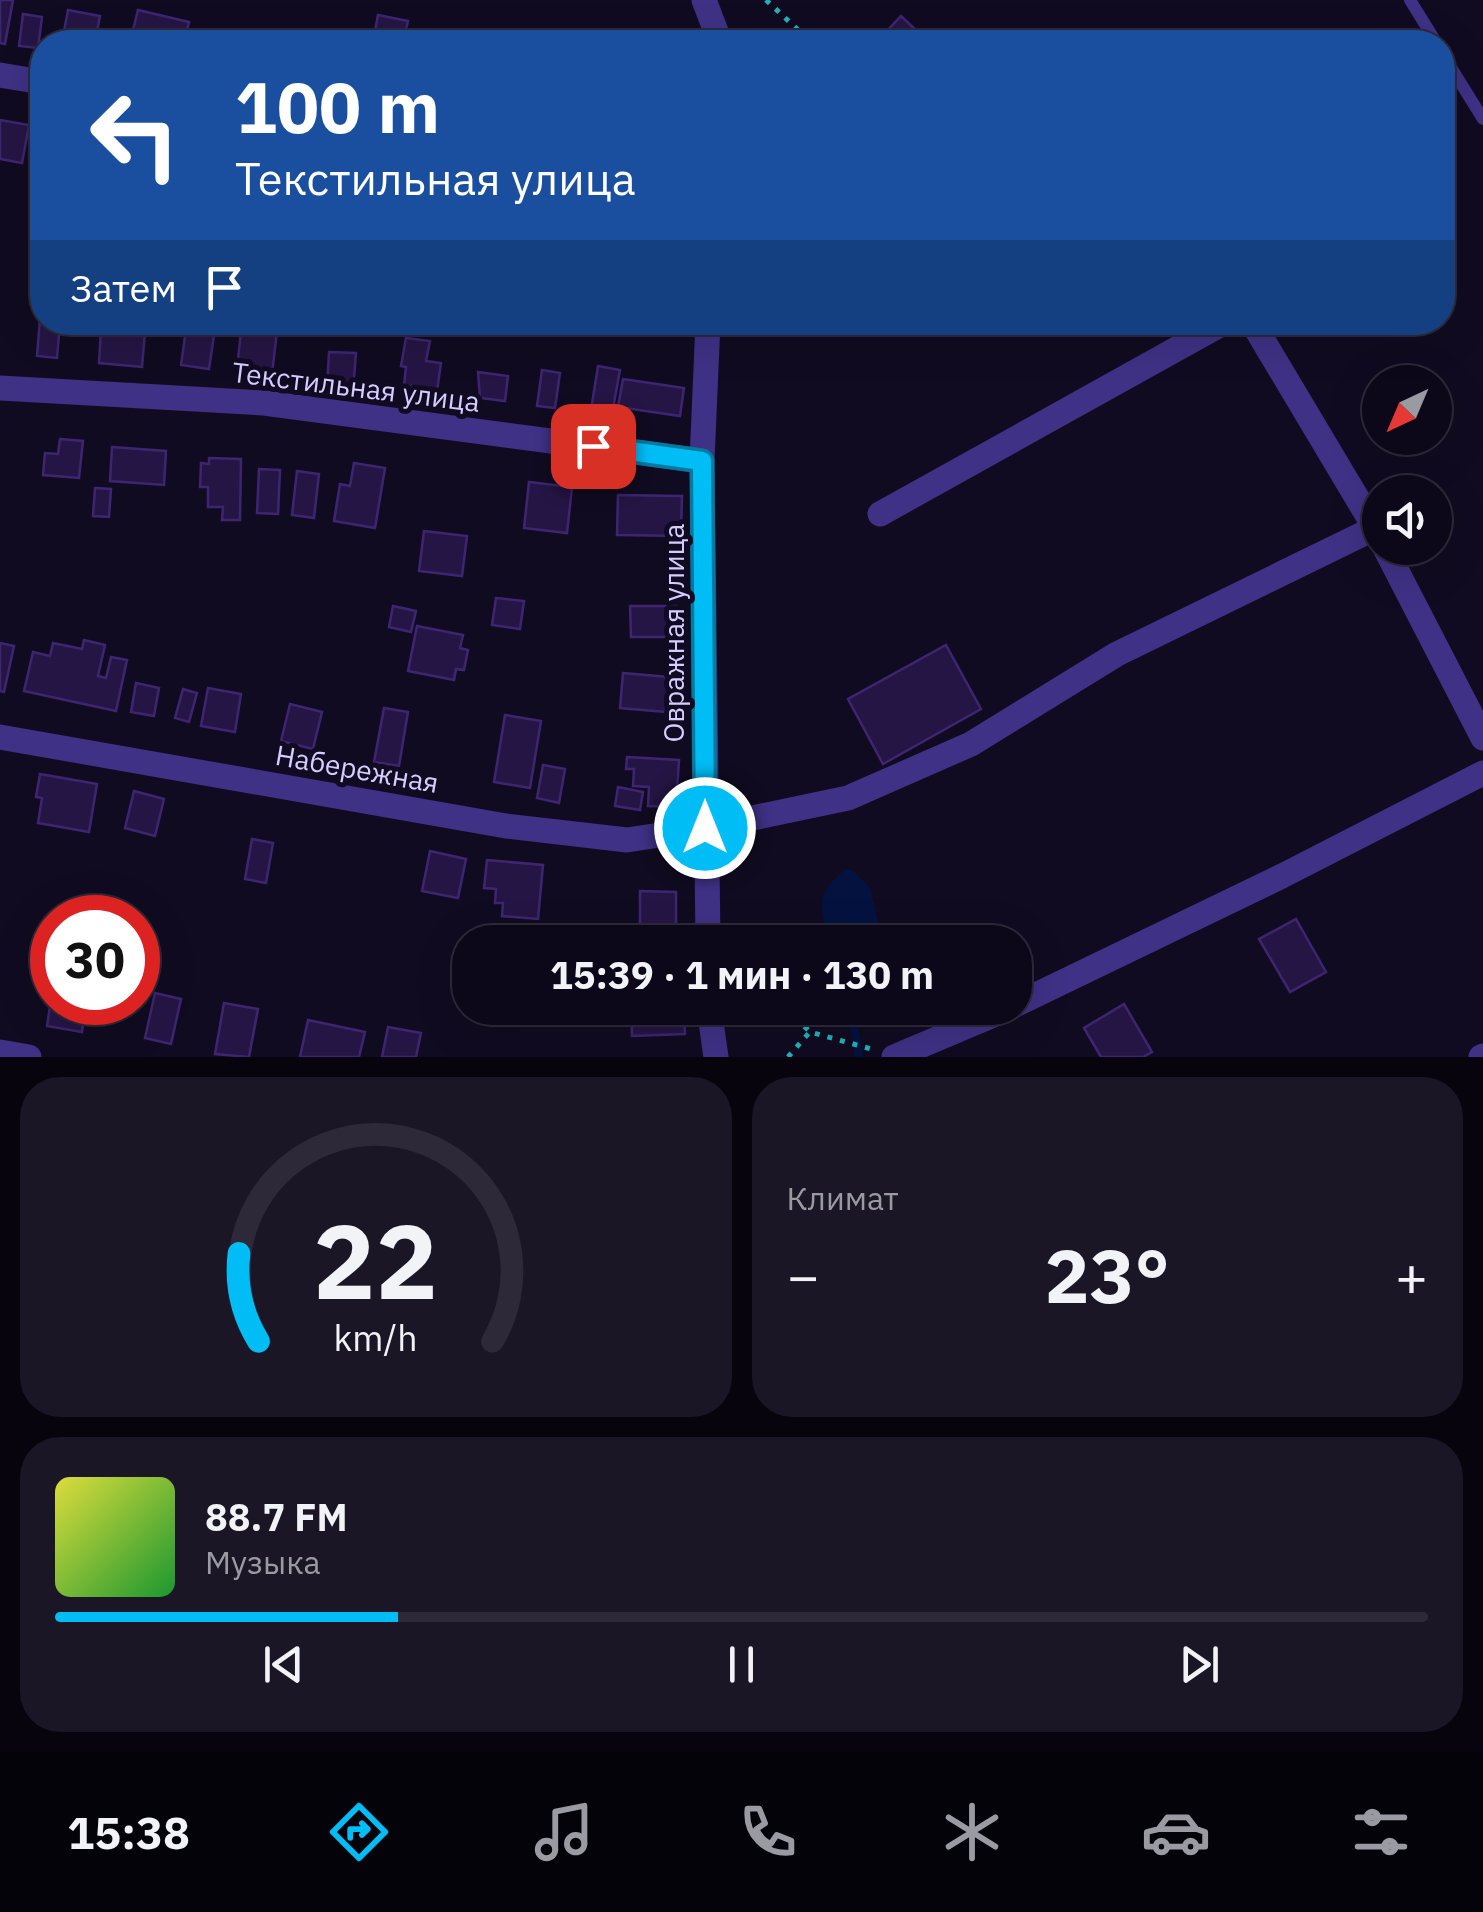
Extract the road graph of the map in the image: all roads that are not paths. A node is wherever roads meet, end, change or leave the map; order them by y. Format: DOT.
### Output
graph roads {
  1 [pos="704,0"];
  2 [pos="1410,0"];
  3 [pos="715,30"];
  4 [pos="1429,30"];
  5 [pos="1455,74"];
  6 [pos="0,75"];
  7 [pos="30,80"];
  8 [pos="1483,120"];
  9 [pos="707,335"];
  10 [pos="1201,335"];
  11 [pos="1260,335"];
  12 [pos="0,388"];
  13 [pos="702,461"];
  14 [pos="1362,508"];
  15 [pos="880,514"];
  16 [pos="1362,546"];
  17 [pos="1394,565"];
  18 [pos="0,737"];
  19 [pos="1483,738"];
  20 [pos="1483,774"];
  21 [pos="705,828"];
  22 [pos="708,925"];
  23 [pos="1032,996"];
  24 [pos="711,1025"];
  25 [pos="968,1025"];
  26 [pos="0,1052"];
  27 [pos="29,1057"];
  28 [pos="716,1057"];
  29 [pos="894,1057"];
  1 -- 3 [label="street"];
  2 -- 4 [label="lane"];
  5 -- 8 [label="lane"];
  6 -- 7 [label="street"];
  9 -- 13 [label="street, Овражная улица"];
  10 -- 15 [label="street"];
  11 -- 14 [label="street"];
  12 -- 13 [label="street, Текстильная улица"];
  13 -- 21 [label="street, Овражная улица"];
  16 -- 21 [label="street, Набережная"];
  17 -- 19 [label="street"];
  18 -- 21 [label="street, Набережная"];
  20 -- 23 [label="street"];
  21 -- 22 [label="street, Овражная улица"];
  24 -- 28 [label="street"];
  25 -- 29 [label="street"];
  26 -- 27 [label="street"];
}
